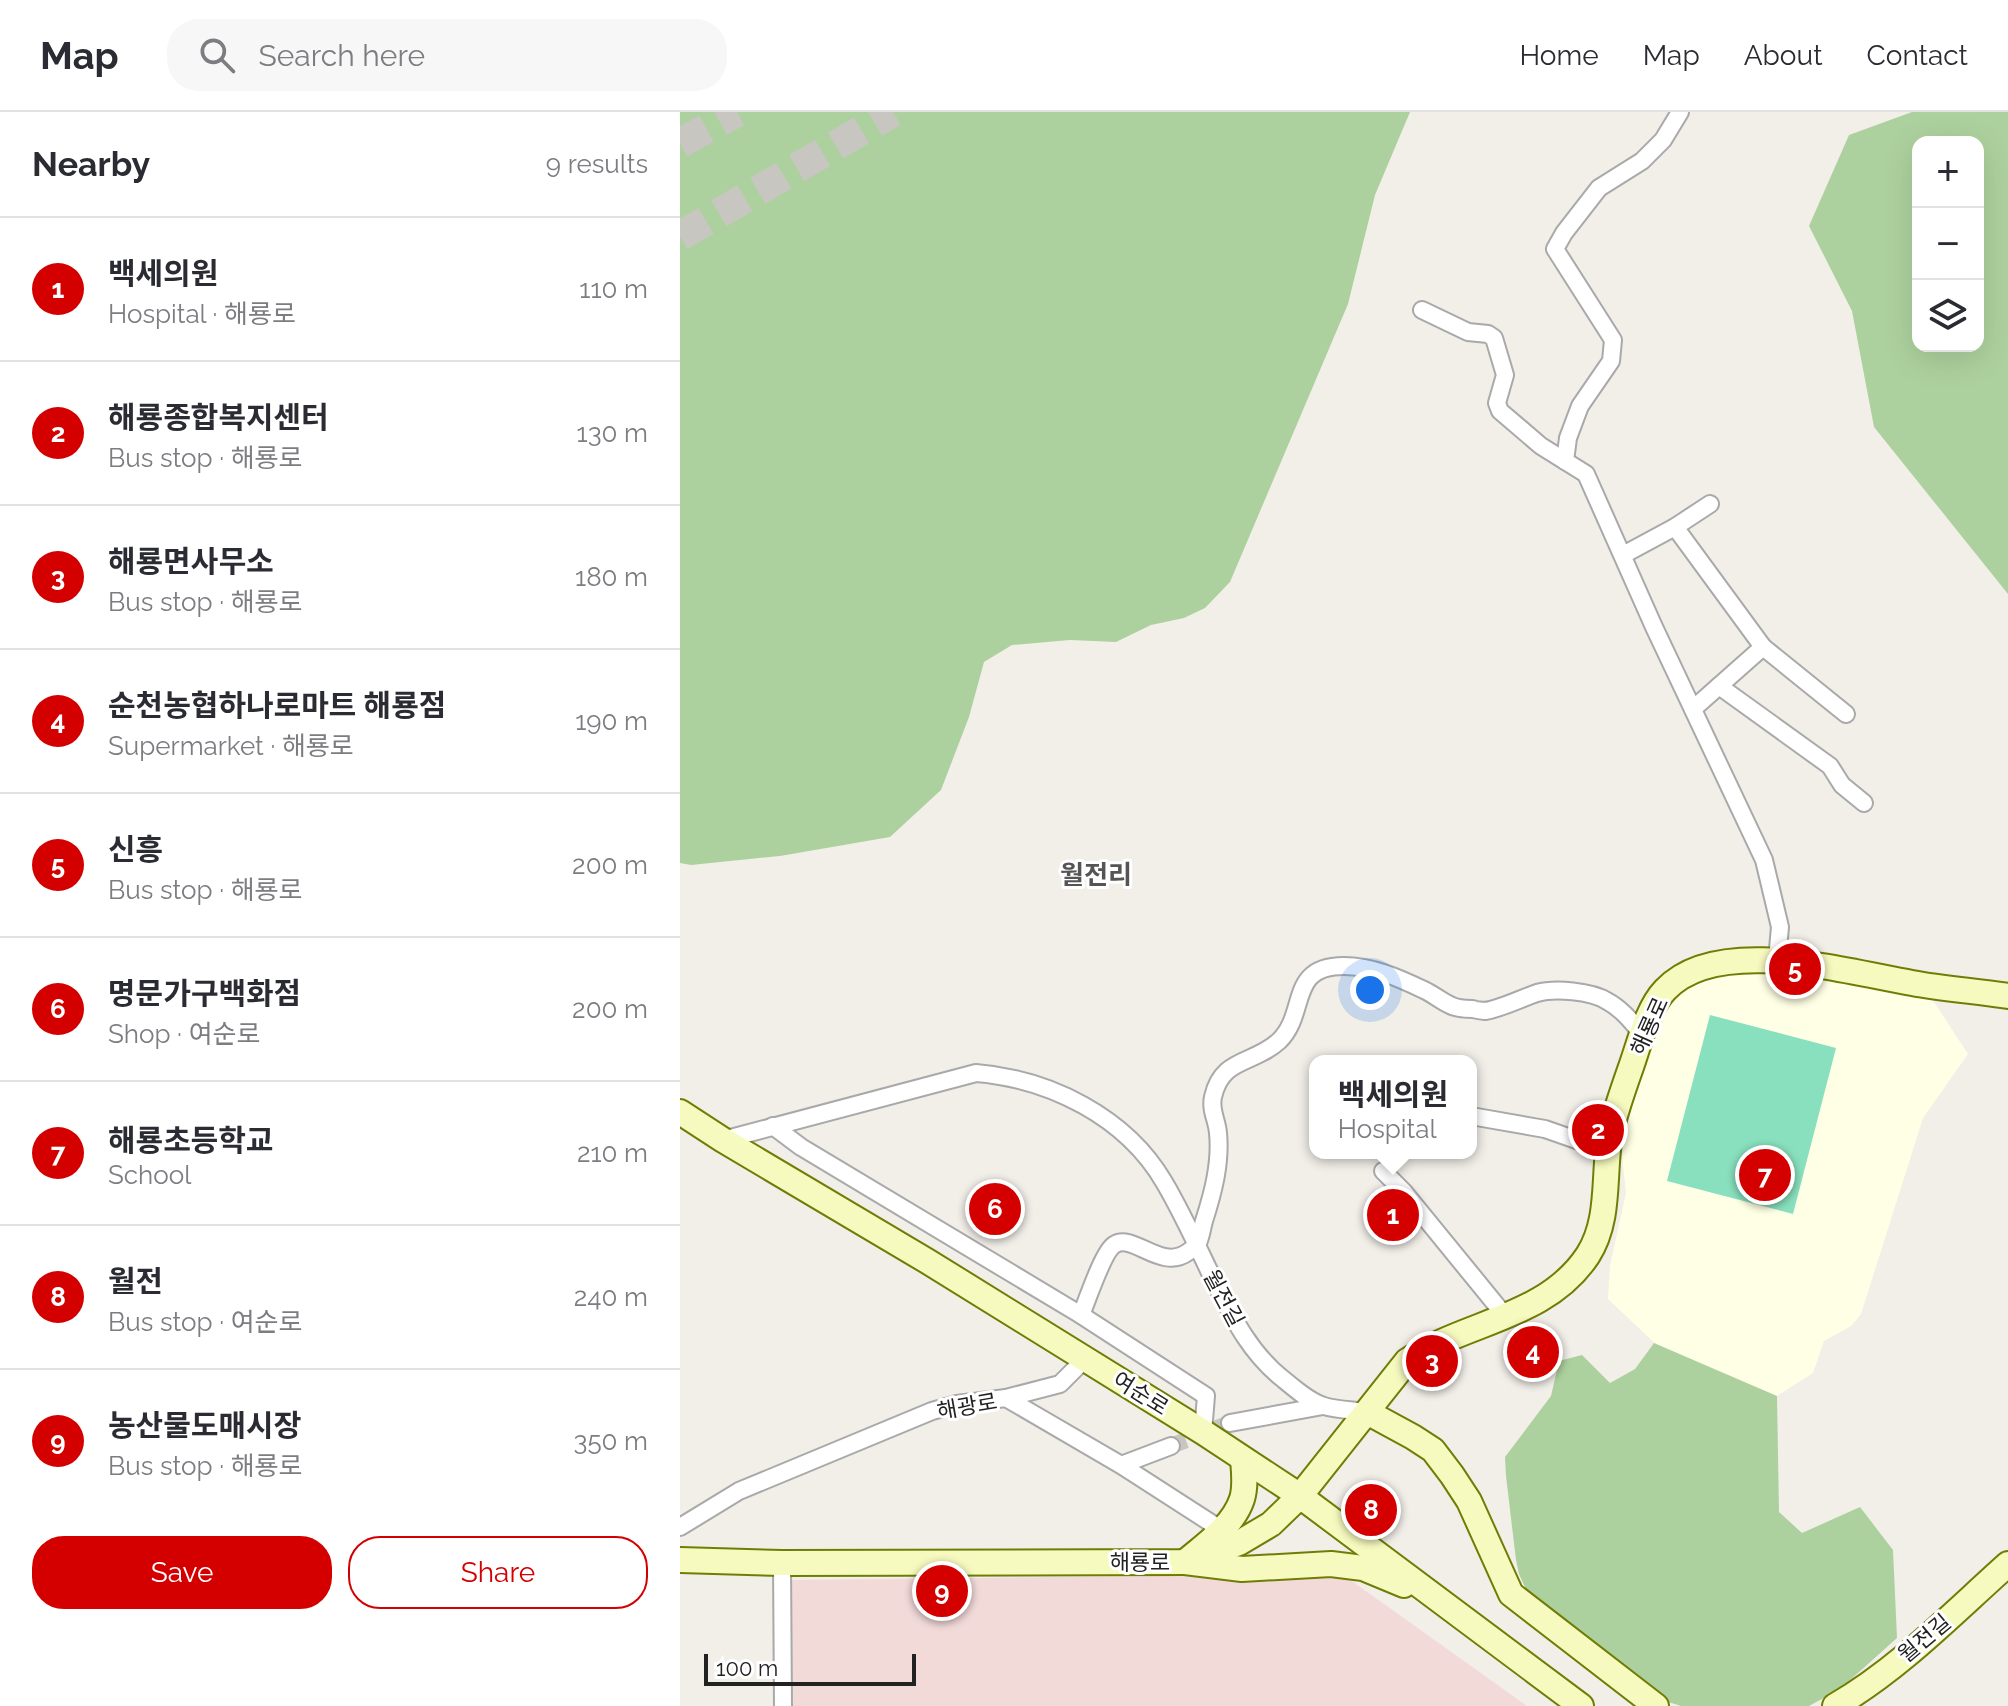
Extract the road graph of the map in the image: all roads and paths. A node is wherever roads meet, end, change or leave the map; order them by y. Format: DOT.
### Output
graph roads {
  1 [pos="1680,112"];
  2 [pos="1422,310"];
  3 [pos="1565,461"];
  4 [pos="1710,504"];
  5 [pos="1675,527"];
  6 [pos="1623,555"];
  7 [pos="1763,647"];
  8 [pos="1719,686"];
  9 [pos="1693,709"];
  10 [pos="1846,714"];
  11 [pos="1864,803"];
  12 [pos="1777,960"];
  13 [pos="2008,996"];
  14 [pos="1642,1034"];
  15 [pos="681,1113"];
  16 [pos="1477,1117"];
  17 [pos="773,1126"];
  18 [pos="723,1140"];
  19 [pos="1608,1151"];
  20 [pos="1383,1171"];
  21 [pos="1197,1246"];
  22 [pos="1081,1315"];
  23 [pos="1506,1317"];
  24 [pos="1085,1359"];
  25 [pos="1006,1398"];
  26 [pos="1323,1406"];
  27 [pos="1367,1412"];
  28 [pos="1230,1423"];
  29 [pos="1203,1432"];
  30 [pos="1171,1446"];
  31 [pos="1243,1459"];
  32 [pos="1121,1465"];
  33 [pos="1300,1496"];
  34 [pos="680,1527"];
  35 [pos="1231,1536"];
  36 [pos="680,1560"];
  37 [pos="1185,1562"];
  38 [pos="782,1563"];
  39 [pos="2008,1564"];
  40 [pos="2008,1584"];
  41 [pos="1982,1587"];
  42 [pos="1438,1599"];
  43 [pos="783,1706"];
  44 [pos="1581,1706"];
  45 [pos="1656,1706"];
  46 [pos="1835,1706"];
  1 -- 3 [label="street"];
  2 -- 3 [label="street"];
  3 -- 6 [label="street"];
  4 -- 5 [label="street"];
  5 -- 6 [label="street"];
  5 -- 7 [label="street"];
  6 -- 9 [label="street"];
  7 -- 8 [label="street"];
  7 -- 10 [label="street"];
  8 -- 9 [label="street"];
  8 -- 11 [label="street"];
  9 -- 12 [label="street"];
  12 -- 13 [label="main road, 해룡로"];
  12 -- 14 [label="main road, 해룡로"];
  14 -- 19 [label="main road, 해룡로"];
  14 -- 21 [label="street"];
  15 -- 18 [label="main road, 여순로"];
  16 -- 19 [label="street"];
  17 -- 18 [label="street, 월전길"];
  17 -- 21 [label="street, 월전길"];
  17 -- 22 [label="street"];
  18 -- 24 [label="main road, 여순로"];
  19 -- 23 [label="main road, 해룡로"];
  20 -- 23 [label="street"];
  21 -- 22 [label="street"];
  21 -- 26 [label="street, 월전길"];
  22 -- 29 [label="street"];
  23 -- 27 [label="main road, 해룡로"];
  24 -- 25 [label="street"];
  24 -- 29 [label="main road, 여순로"];
  25 -- 32 [label="street, 해광로"];
  25 -- 34 [label="street, 해광로"];
  26 -- 27 [label="street, 월전길"];
  26 -- 28 [label="street"];
  27 -- 33 [label="main road, 해룡로"];
  27 -- 45 [label="main road, 월전길"];
  29 -- 31 [label="main road, 여순로"];
  30 -- 32 [label="street"];
  31 -- 33 [label="main road, 여순로"];
  31 -- 35 [label="main road"];
  32 -- 35 [label="street, 해광로"];
  33 -- 35 [label="main road, 해룡로"];
  33 -- 42 [label="main road, 여순로"];
  35 -- 37 [label="main road"];
  36 -- 38 [label="main road, 해룡로"];
  37 -- 38 [label="main road, 해룡로"];
  37 -- 42 [label="main road, 해룡로"];
  38 -- 43 [label="street"];
  39 -- 41 [label="main road, 월전길"];
  40 -- 41 [label="main road"];
  41 -- 46 [label="main road, 월전길"];
  42 -- 44 [label="main road, 여순로"];
}
